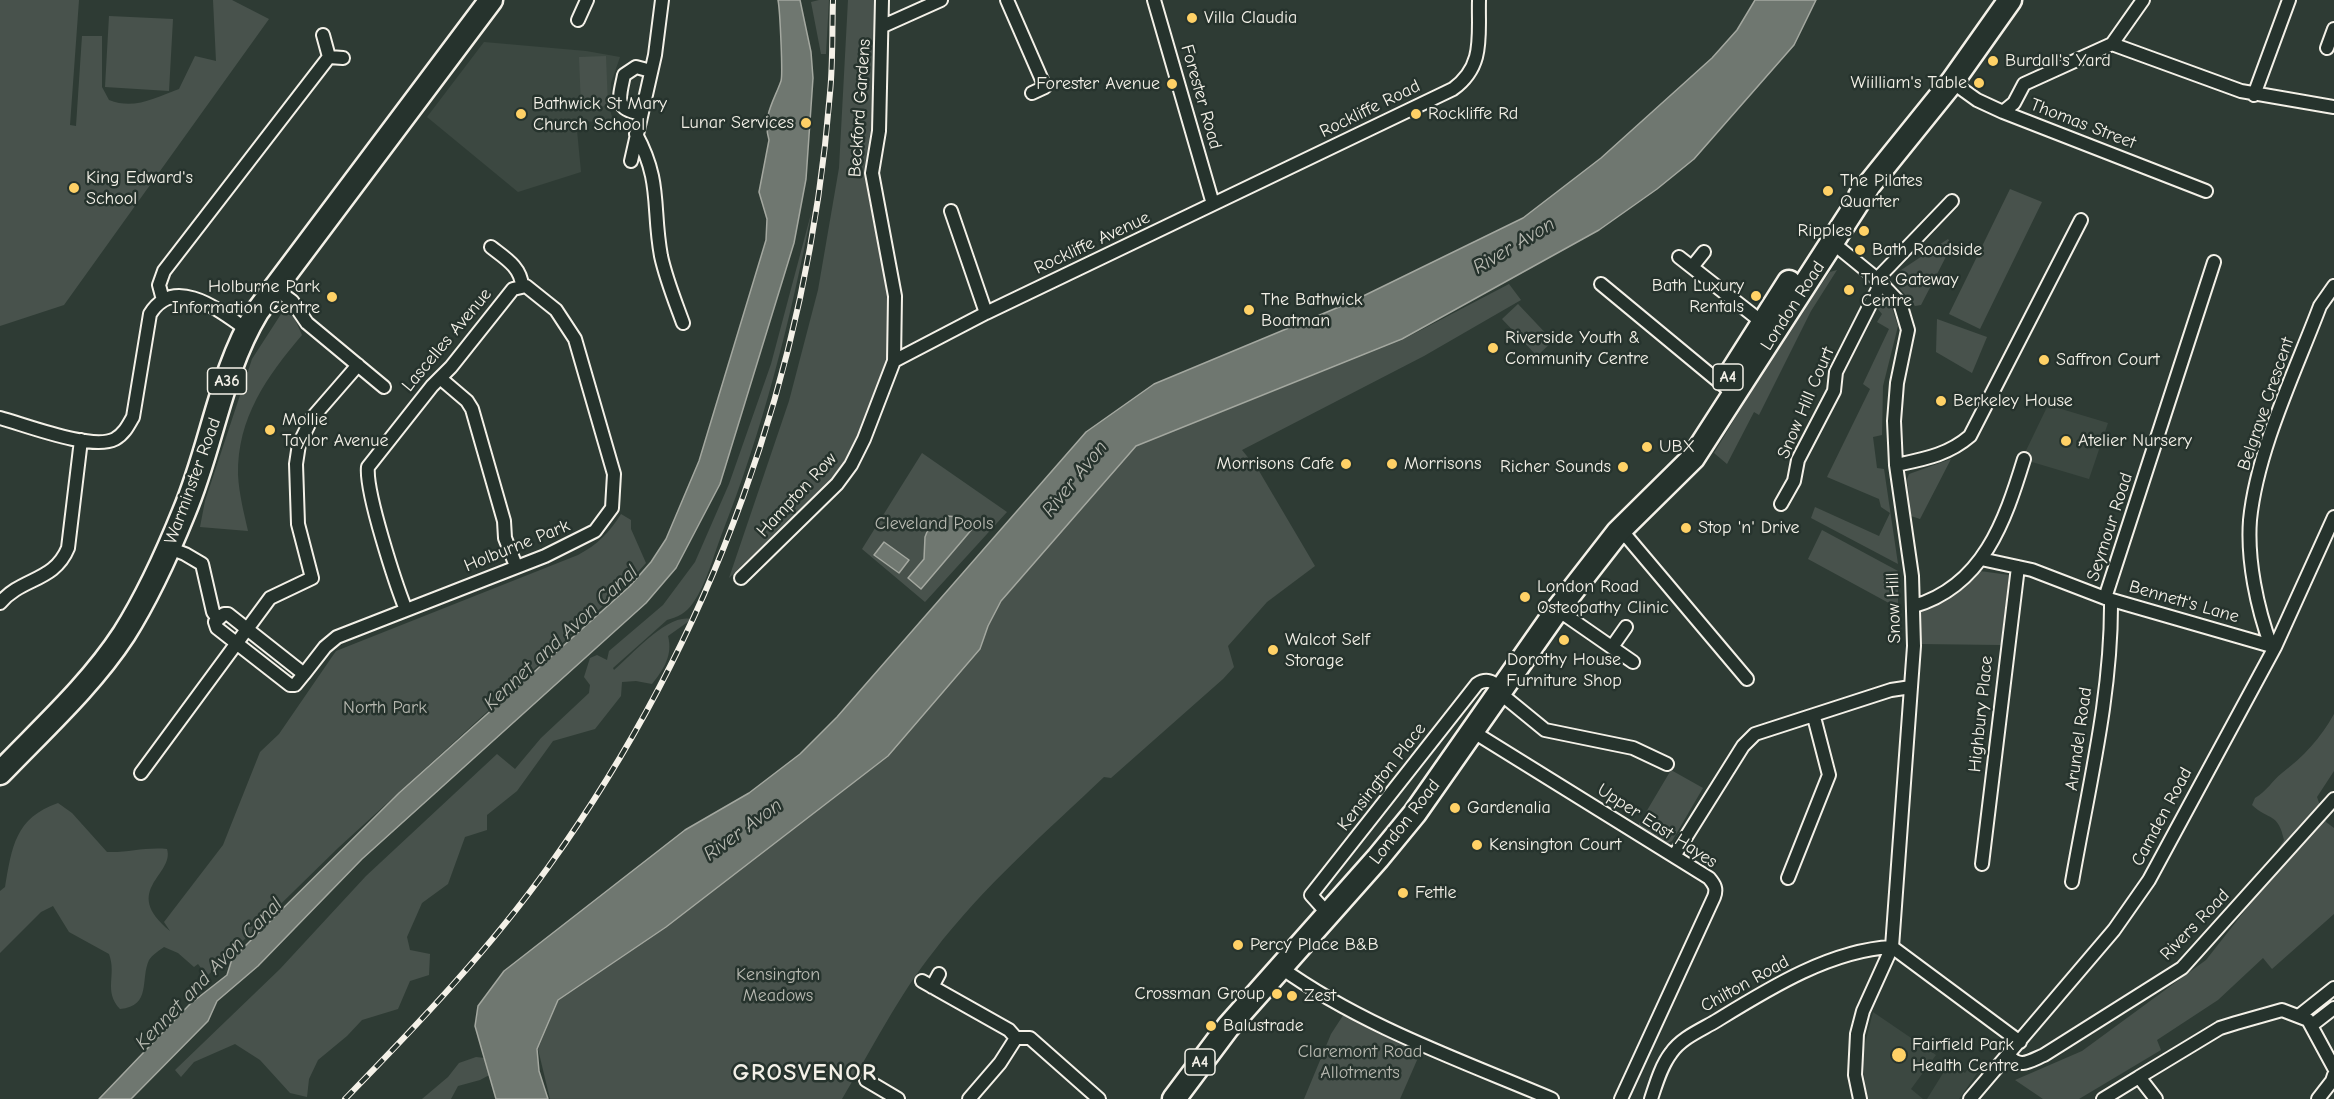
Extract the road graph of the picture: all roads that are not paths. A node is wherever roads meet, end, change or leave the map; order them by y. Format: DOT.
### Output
graph roads {
  1 [pos="491,0"];
  2 [pos="587,0"];
  3 [pos="662,0"];
  4 [pos="882,0"];
  5 [pos="941,0"];
  6 [pos="1007,0"];
  7 [pos="1479,0"];
  8 [pos="2010,0"];
  9 [pos="2143,0"];
  10 [pos="2289,0"];
  11 [pos="1156,1"];
  12 [pos="578,20"];
  13 [pos="883,26"];
  14 [pos="2334,28"];
  15 [pos="323,35"];
  16 [pos="2112,44"];
  17 [pos="2327,48"];
  18 [pos="329,57"];
  19 [pos="343,58"];
  20 [pos="651,71"];
  21 [pos="1952,82"];
  22 [pos="1032,93"];
  23 [pos="2254,94"];
  24 [pos="2334,106"];
  25 [pos="2003,112"];
  26 [pos="640,113"];
  27 [pos="636,134"];
  28 [pos="631,161"];
  29 [pos="2205,191"];
  30 [pos="1952,201"];
  31 [pos="1213,204"];
  32 [pos="951,211"];
  33 [pos="2081,220"];
  34 [pos="1829,240"];
  35 [pos="491,247"];
  36 [pos="1704,252"];
  37 [pos="1679,256"];
  38 [pos="2214,262"];
  39 [pos="1692,267"];
  40 [pos="1879,281"];
  41 [pos="1601,284"];
  42 [pos="2334,286"];
  43 [pos="518,287"];
  44 [pos="274,288"];
  45 [pos="163,300"];
  46 [pos="986,313"];
  47 [pos="682,323"];
  48 [pos="1768,327"];
  49 [pos="246,329"];
  50 [pos="894,361"];
  51 [pos="358,365"];
  52 [pos="440,378"];
  53 [pos="384,387"];
  54 [pos="1729,391"];
  55 [pos="0,417"];
  56 [pos="81,440"];
  57 [pos="2025,459"];
  58 [pos="1896,465"];
  59 [pos="1781,504"];
  60 [pos="2334,517"];
  61 [pos="1618,531"];
  62 [pos="169,548"];
  63 [pos="1981,559"];
  64 [pos="516,566"];
  65 [pos="2018,567"];
  66 [pos="741,578"];
  67 [pos="2108,599"];
  68 [pos="0,603"];
  69 [pos="1914,606"];
  70 [pos="406,610"];
  71 [pos="1558,610"];
  72 [pos="218,619"];
  73 [pos="1626,627"];
  74 [pos="247,630"];
  75 [pos="237,645"];
  76 [pos="1612,647"];
  77 [pos="2273,647"];
  78 [pos="1634,662"];
  79 [pos="304,674"];
  80 [pos="1747,679"];
  81 [pos="1911,687"];
  82 [pos="1502,692"];
  83 [pos="1814,717"];
  84 [pos="1472,731"];
  85 [pos="1667,764"];
  86 [pos="0,773"];
  87 [pos="141,773"];
  88 [pos="2334,799"];
  89 [pos="1674,856"];
  90 [pos="1982,864"];
  91 [pos="1788,878"];
  92 [pos="2072,882"];
  93 [pos="1328,914"];
  94 [pos="1892,947"];
  95 [pos="1280,968"];
  96 [pos="939,974"];
  97 [pos="2334,988"];
  98 [pos="2334,1008"];
  99 [pos="2300,1015"];
  100 [pos="2312,1025"];
  101 [pos="1016,1038"];
  102 [pos="2020,1042"];
  103 [pos="2009,1056"];
  104 [pos="2334,1068"];
  105 [pos="2334,1075"];
  106 [pos="2139,1077"];
  107 [pos="866,1080"];
  108 [pos="1544,1098"];
  109 [pos="898,1099"];
  110 [pos="969,1099"];
  111 [pos="1099,1099"];
  112 [pos="1174,1099"];
  113 [pos="1621,1099"];
  114 [pos="1651,1099"];
  115 [pos="1860,1099"];
  116 [pos="1970,1099"];
  117 [pos="2103,1099"];
  118 [pos="2156,1099"];
  119 [pos="2318,1099"];
  1 -- 44 [label="highway, Warminster Road / A36"];
  2 -- 12 [label="street"];
  3 -- 20 [label="street"];
  4 -- 13 [label="street, Beckford Gardens"];
  5 -- 13 [label="street"];
  6 -- 22 [label="street"];
  7 -- 31 [label="street, Rockliffe Road"];
  8 -- 21 [label="highway, London Road / A4"];
  9 -- 16 [label="street"];
  10 -- 23 [label="street"];
  11 -- 31 [label="street, Forester Road"];
  13 -- 50 [label="street, Beckford Gardens"];
  14 -- 17 [label="street"];
  15 -- 18 [label="street"];
  16 -- 23 [label="street"];
  16 -- 25 [label="street"];
  18 -- 19 [label="street"];
  18 -- 45 [label="street"];
  20 -- 26 [label="street"];
  20 -- 26 [label="street"];
  21 -- 25 [label="street, Thomas Street"];
  21 -- 34 [label="highway, London Road / A4"];
  23 -- 24 [label="street"];
  25 -- 29 [label="street, Thomas Street"];
  26 -- 27 [label="street"];
  27 -- 28 [label="street"];
  27 -- 47 [label="street"];
  30 -- 40 [label="street"];
  31 -- 46 [label="street, Rockliffe Avenue"];
  32 -- 46 [label="street"];
  33 -- 58 [label="street"];
  34 -- 40 [label="street, Snow Hill"];
  34 -- 48 [label="highway, London Road / A4"];
  35 -- 43 [label="street, Holburne Park"];
  36 -- 39 [label="street"];
  37 -- 39 [label="street"];
  38 -- 67 [label="street, Seymour Road"];
  39 -- 48 [label="street"];
  40 -- 58 [label="street, Snow Hill"];
  40 -- 59 [label="street, Snow Hill Court"];
  41 -- 54 [label="street"];
  42 -- 77 [label="street, Belgrave Crescent"];
  43 -- 52 [label="street, Lascelles Avenue"];
  43 -- 64 [label="street, Holburne Park"];
  44 -- 49 [label="highway, Warminster Road / A36"];
  44 -- 51 [label="street"];
  45 -- 49 [label="street"];
  45 -- 56 [label="street"];
  46 -- 50 [label="street, Rockliffe Avenue"];
  48 -- 54 [label="highway, London Road / A4"];
  49 -- 62 [label="highway, Warminster Road / A36"];
  50 -- 66 [label="street, Hampton Row"];
  51 -- 53 [label="street"];
  51 -- 74 [label="street"];
  52 -- 64 [label="street"];
  52 -- 70 [label="street, Lascelles Avenue"];
  54 -- 61 [label="highway, London Road / A4"];
  55 -- 56 [label="street"];
  56 -- 68 [label="street"];
  57 -- 63 [label="street"];
  58 -- 69 [label="street, Snow Hill"];
  60 -- 77 [label="street, Camden Road"];
  61 -- 71 [label="highway, London Road / A4"];
  61 -- 80 [label="street"];
  62 -- 72 [label="street"];
  62 -- 86 [label="highway, Warminster Road / A36"];
  63 -- 65 [label="street, Bennett's Lane"];
  63 -- 69 [label="street"];
  64 -- 70 [label="street, Holburne Park"];
  65 -- 67 [label="street, Bennett's Lane"];
  65 -- 90 [label="street, Highbury Place"];
  67 -- 77 [label="street, Bennett's Lane"];
  67 -- 92 [label="street, Arundel Road"];
  69 -- 81 [label="street, Snow Hill"];
  70 -- 79 [label="street, Holburne Park"];
  71 -- 76 [label="street"];
  71 -- 82 [label="highway, London Road / A4"];
  72 -- 74 [label="street"];
  72 -- 75 [label="street"];
  73 -- 76 [label="street"];
  74 -- 75 [label="street"];
  74 -- 79 [label="street"];
  75 -- 79 [label="street"];
  75 -- 87 [label="street"];
  76 -- 78 [label="street"];
  77 -- 102 [label="street, Camden Road"];
  81 -- 83 [label="street"];
  81 -- 94 [label="street, Snow Hill"];
  82 -- 84 [label="highway, London Road / A4"];
  82 -- 85 [label="street"];
  82 -- 93 [label="street, Kensington Place"];
  83 -- 89 [label="street"];
  83 -- 91 [label="street"];
  84 -- 89 [label="street, Upper East Hayes"];
  84 -- 93 [label="highway, London Road / A4"];
  88 -- 103 [label="street, Rivers Road"];
  89 -- 113 [label="street, Upper East Hayes"];
  93 -- 95 [label="highway, London Road / A4"];
  94 -- 102 [label="street"];
  94 -- 114 [label="street, Chilton Road"];
  94 -- 115 [label="street"];
  95 -- 108 [label="street"];
  95 -- 112 [label="highway, London Road / A4"];
  96 -- 101 [label="street"];
  97 -- 99 [label="street"];
  98 -- 100 [label="street"];
  99 -- 100 [label="street"];
  99 -- 106 [label="street"];
  100 -- 104 [label="street"];
  101 -- 110 [label="street"];
  101 -- 111 [label="street"];
  102 -- 103 [label="street, Camden Road"];
  103 -- 116 [label="street, Camden Road"];
  105 -- 119 [label="street"];
  106 -- 117 [label="street"];
  106 -- 118 [label="street"];
  107 -- 109 [label="street"];
}
